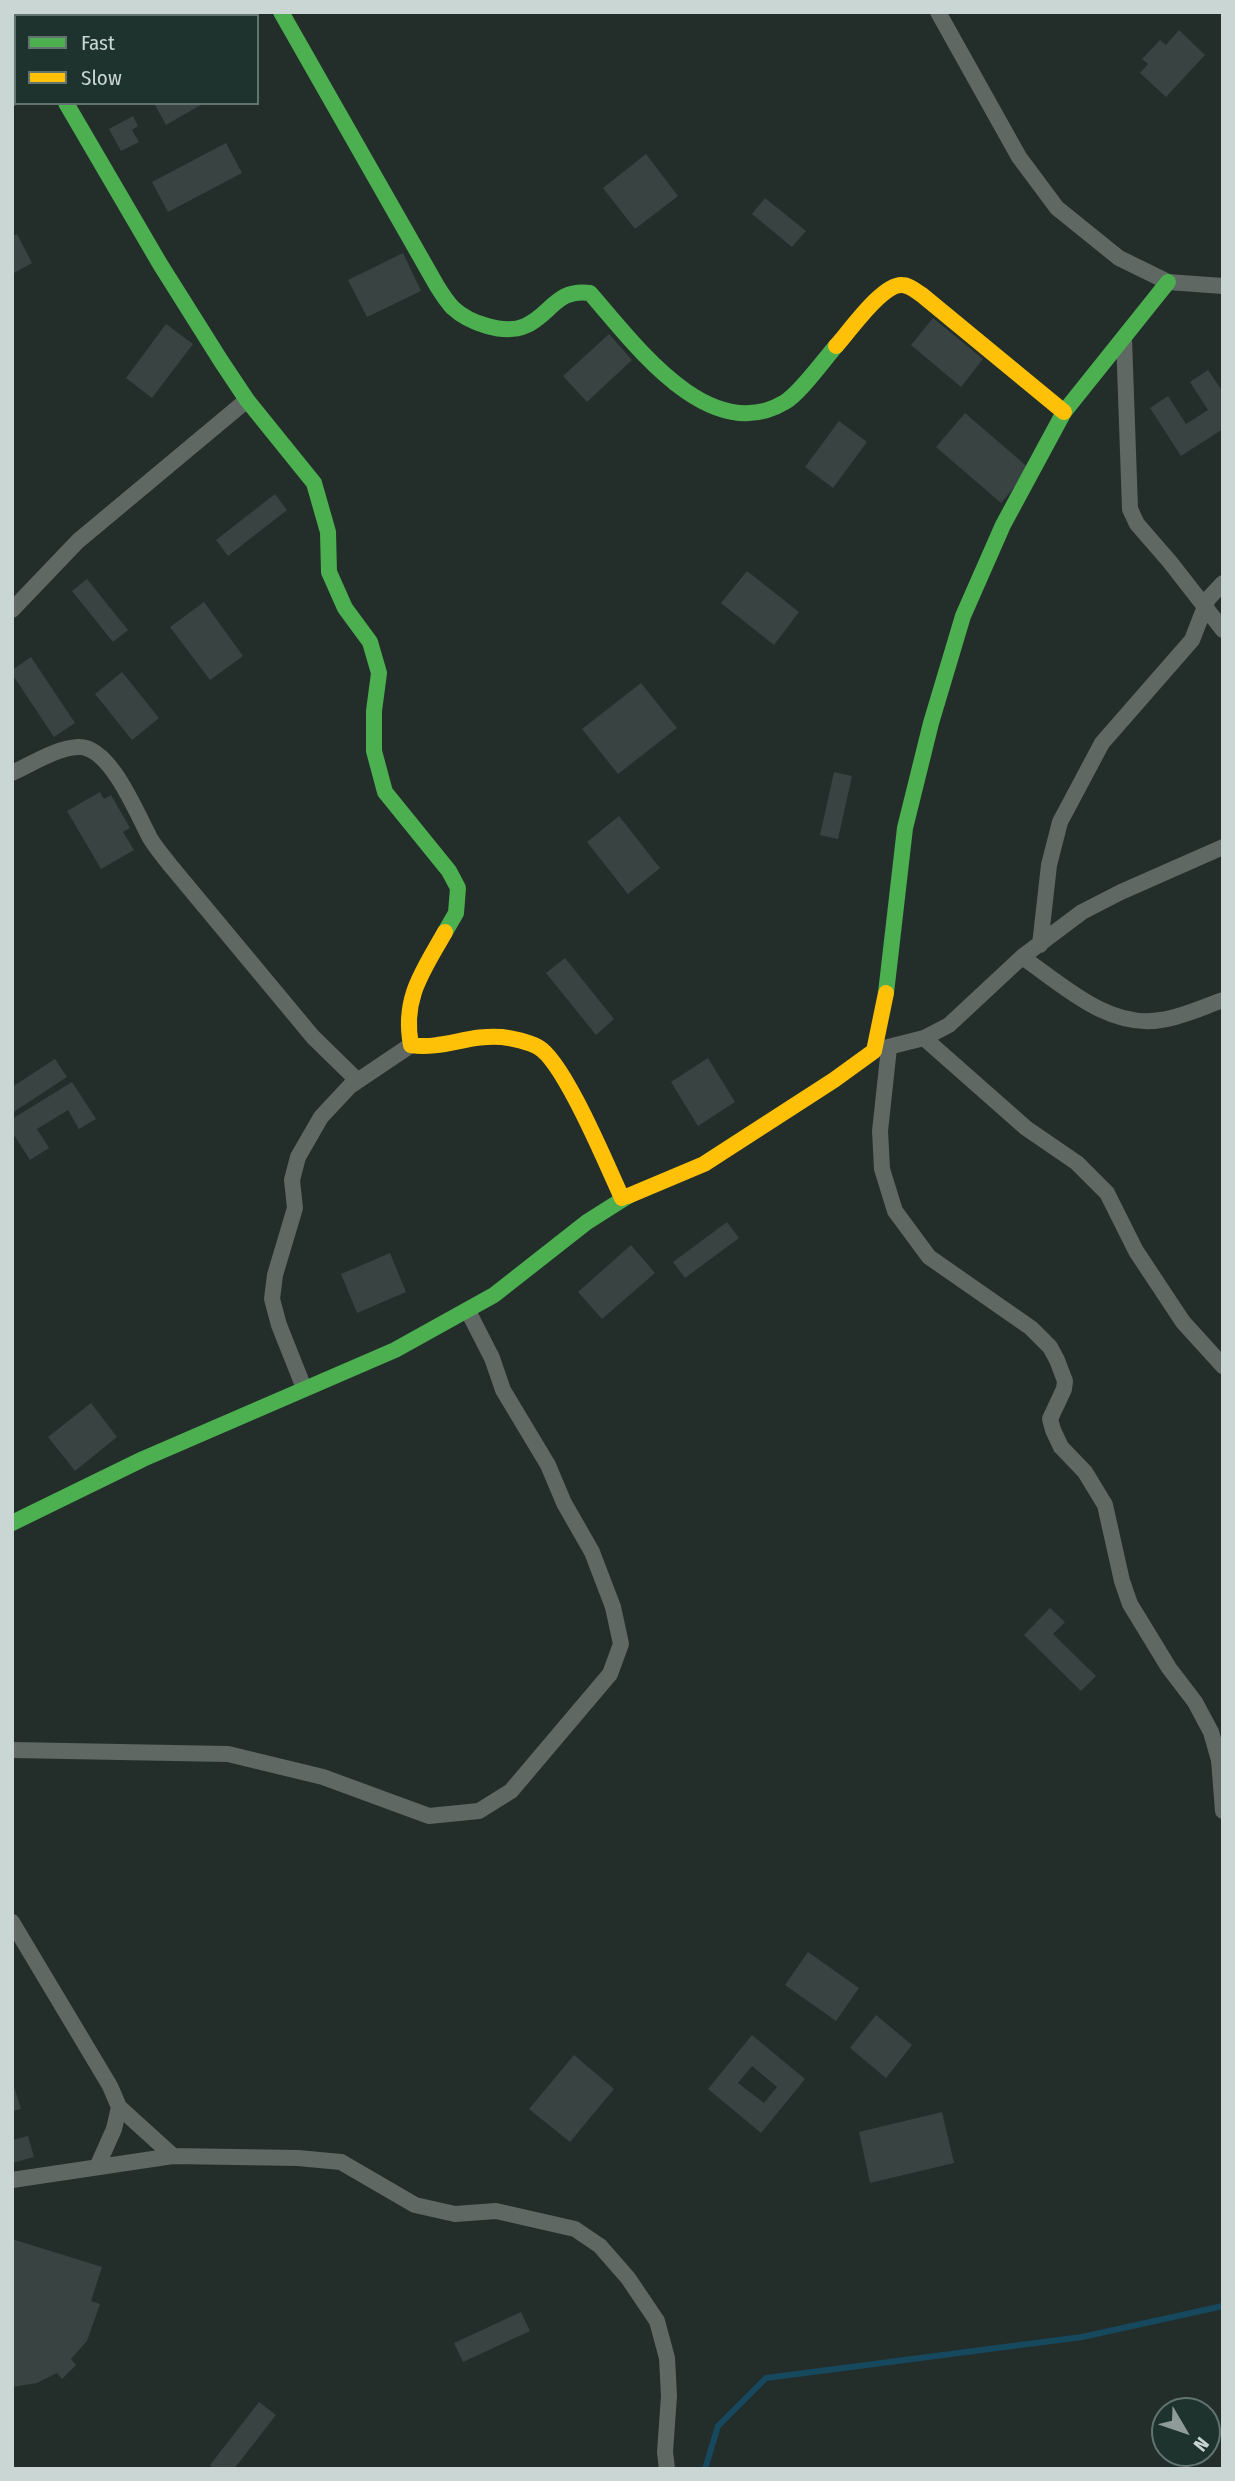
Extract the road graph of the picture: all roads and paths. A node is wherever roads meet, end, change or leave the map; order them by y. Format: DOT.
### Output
graph roads {
  1 [pos="281,12"];
  2 [pos="938,12"];
  3 [pos="67,105"];
  4 [pos="1168,282"];
  5 [pos="1223,286"];
  6 [pos="1124,338"];
  7 [pos="247,400"];
  8 [pos="1063,412"];
  9 [pos="1223,583"];
  10 [pos="1205,606"];
  11 [pos="12,610"];
  12 [pos="1223,630"];
  13 [pos="12,773"];
  14 [pos="1223,847"];
  15 [pos="1040,945"];
  16 [pos="1022,957"];
  17 [pos="1223,1000"];
  18 [pos="924,1038"];
  19 [pos="411,1045"];
  20 [pos="882,1049"];
  21 [pos="358,1081"];
  22 [pos="622,1198"];
  23 [pos="468,1311"];
  24 [pos="1223,1366"];
  25 [pos="304,1388"];
  26 [pos="12,1523"];
  27 [pos="12,1750"];
  28 [pos="1223,1811"];
  29 [pos="12,1922"];
  30 [pos="119,2106"];
  31 [pos="173,2156"];
  32 [pos="97,2167"];
  33 [pos="12,2180"];
  34 [pos="667,2469"];
  1 -- 8 [label="street"];
  2 -- 4 [label="street"];
  3 -- 7 [label="street"];
  4 -- 5 [label="street"];
  4 -- 6 [label="street"];
  6 -- 8 [label="street"];
  6 -- 10 [label="street"];
  7 -- 11 [label="street"];
  7 -- 19 [label="street"];
  8 -- 20 [label="street"];
  9 -- 10 [label="street"];
  10 -- 12 [label="street"];
  10 -- 15 [label="street"];
  13 -- 21 [label="street"];
  14 -- 15 [label="street"];
  15 -- 16 [label="street"];
  16 -- 17 [label="street"];
  16 -- 18 [label="street"];
  18 -- 20 [label="street"];
  18 -- 24 [label="street"];
  19 -- 21 [label="street"];
  19 -- 22 [label="street"];
  20 -- 22 [label="street"];
  20 -- 28 [label="street"];
  21 -- 25 [label="street"];
  22 -- 23 [label="street"];
  23 -- 25 [label="street"];
  23 -- 27 [label="street"];
  25 -- 26 [label="street"];
  29 -- 30 [label="street"];
  30 -- 31 [label="street"];
  30 -- 32 [label="street"];
  31 -- 32 [label="street"];
  31 -- 34 [label="street"];
  32 -- 33 [label="street"];
}
